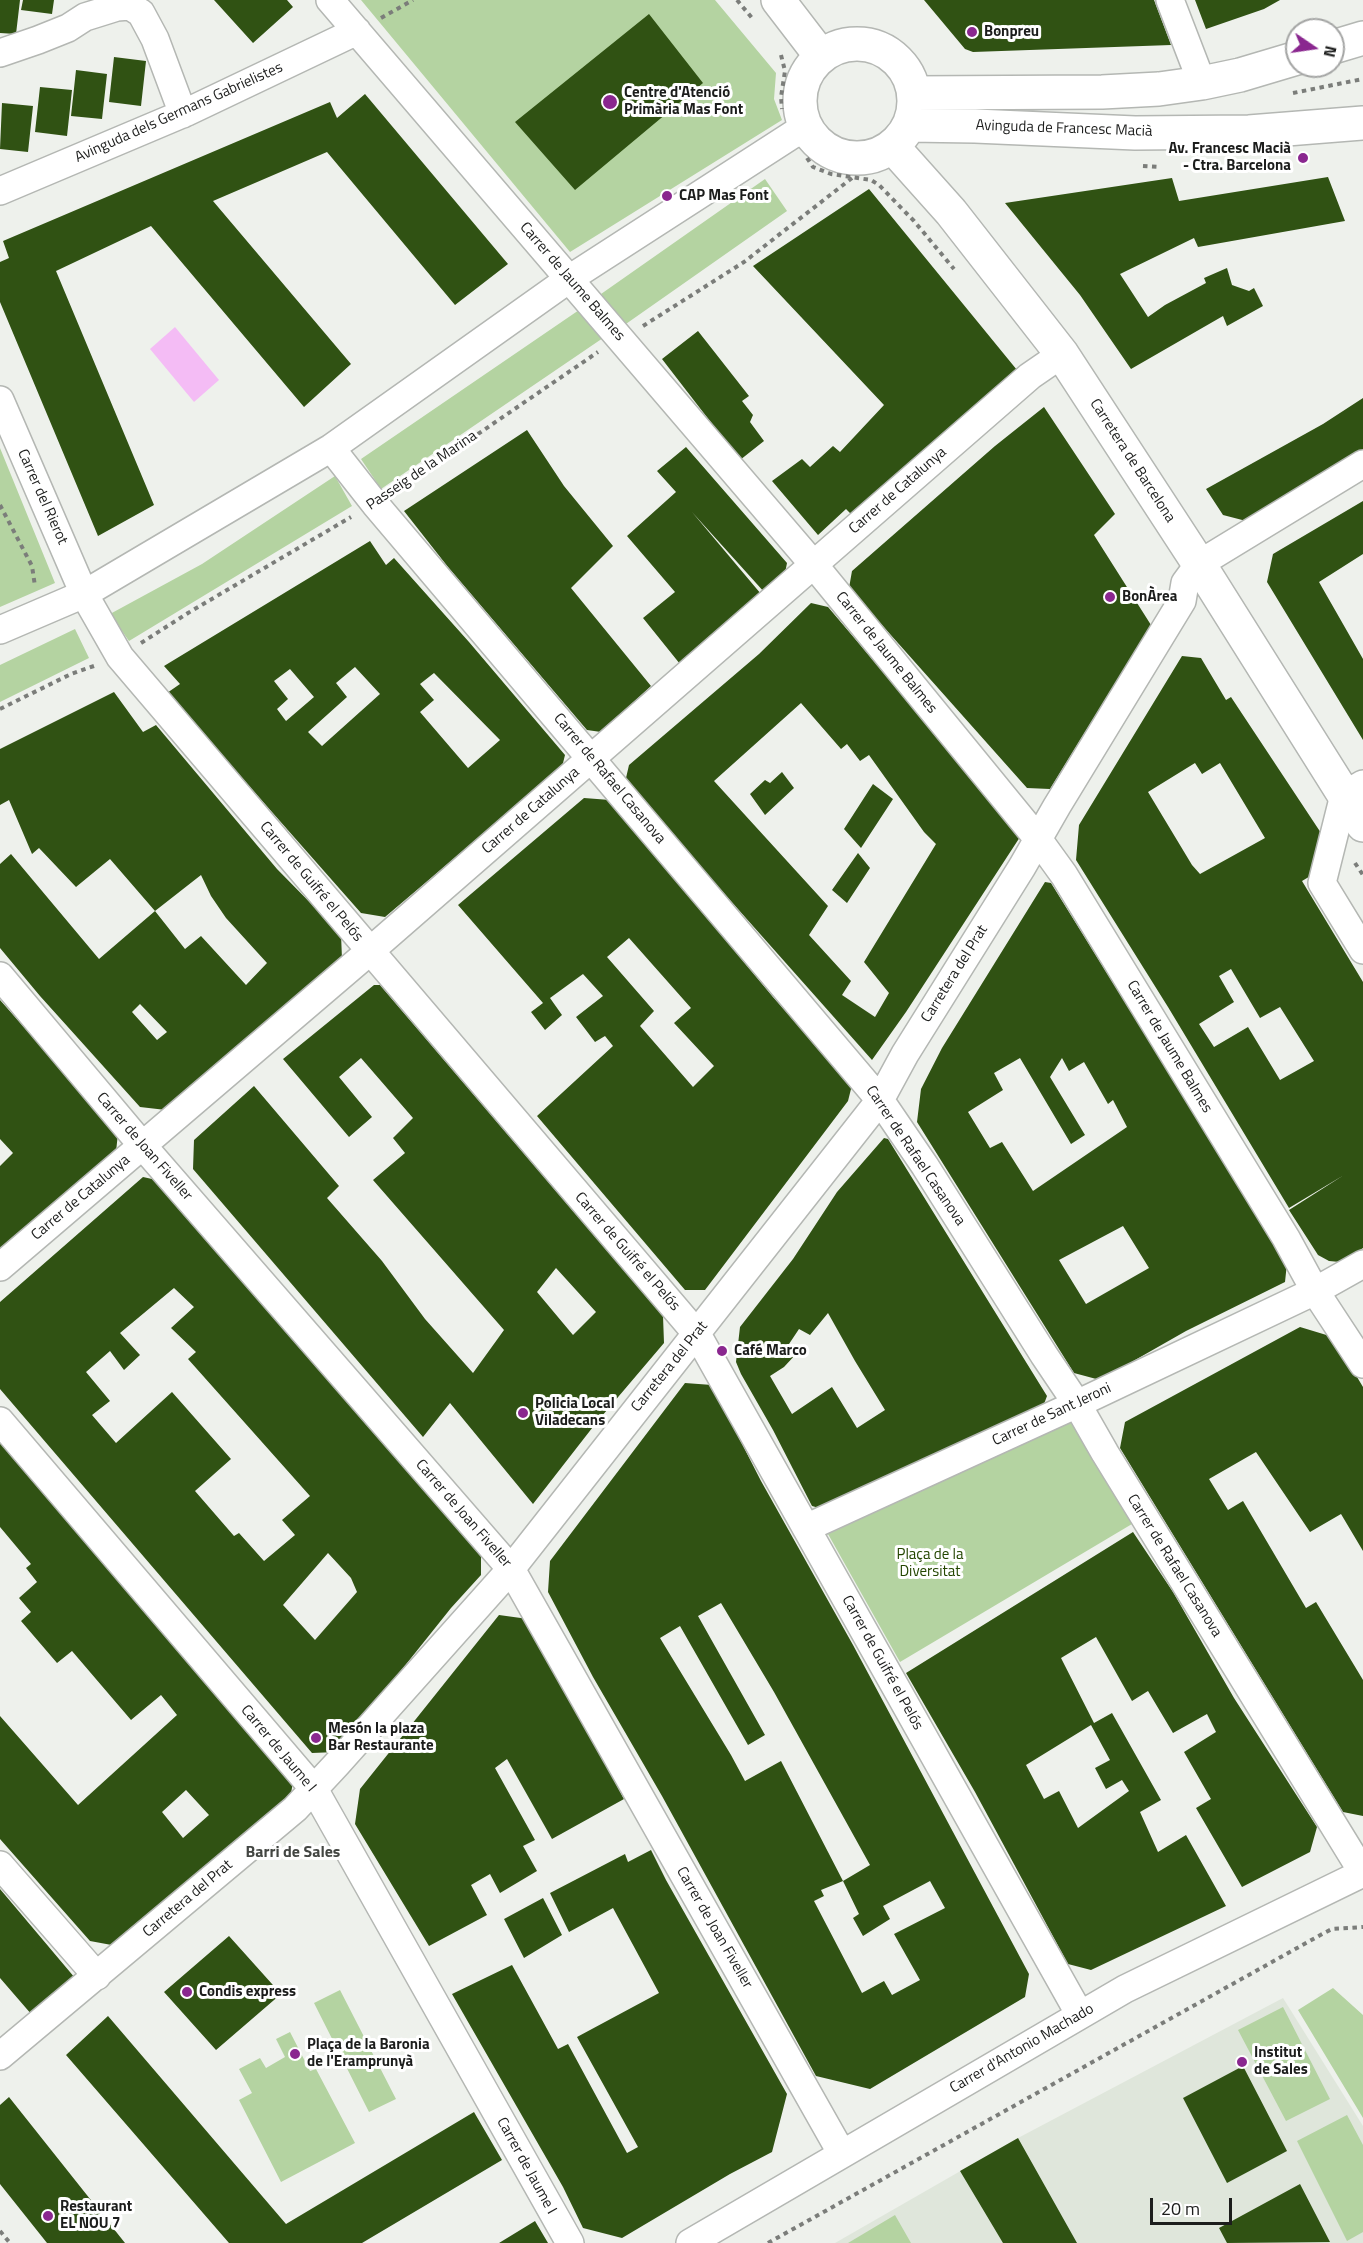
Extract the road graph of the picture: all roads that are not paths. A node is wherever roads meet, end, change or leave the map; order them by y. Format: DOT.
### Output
graph roads {
  1 [pos="330,0"];
  2 [pos="777,0"];
  3 [pos="1170,0"];
  4 [pos="357,31"];
  5 [pos="1363,38"];
  6 [pos="1345,43"];
  7 [pos="0,52"];
  8 [pos="821,56"];
  9 [pos="1285,62"];
  10 [pos="1202,83"];
  11 [pos="914,93"];
  12 [pos="183,114"];
  13 [pos="1363,123"];
  14 [pos="807,128"];
  15 [pos="900,136"];
  16 [pos="0,191"];
  17 [pos="570,279"];
  18 [pos="1062,354"];
  19 [pos="0,400"];
  20 [pos="331,448"];
  21 [pos="1363,464"];
  22 [pos="1199,564"];
  23 [pos="814,565"];
  24 [pos="84,594"];
  25 [pos="0,630"];
  26 [pos="592,758"];
  27 [pos="1354,789"];
  28 [pos="1363,825"];
  29 [pos="1038,839"];
  30 [pos="1363,950"];
  31 [pos="370,951"];
  32 [pos="0,976"];
  33 [pos="880,1100"];
  34 [pos="142,1145"];
  35 [pos="1363,1264"];
  36 [pos="0,1267"];
  37 [pos="1306,1295"];
  38 [pos="697,1334"];
  39 [pos="1363,1364"];
  40 [pos="1077,1404"];
  41 [pos="0,1421"];
  42 [pos="806,1528"];
  43 [pos="511,1569"];
  44 [pos="314,1789"];
  45 [pos="0,1865"];
  46 [pos="1363,1873"];
  47 [pos="97,1976"];
  48 [pos="1080,2015"];
  49 [pos="0,2056"];
  50 [pos="842,2154"];
  51 [pos="570,2243"];
  52 [pos="690,2243"];
  1 -- 4 [label="street, Carrer de Jaume Balmes"];
  2 -- 8 [label="street"];
  3 -- 10 [label="street"];
  4 -- 12 [label="street, Avinguda dels Germans Gabrielistes"];
  4 -- 17 [label="street, Carrer de Jaume Balmes"];
  5 -- 6 [label="street"];
  7 -- 12 [label="street"];
  8 -- 11 [label="street"];
  8 -- 14 [label="street"];
  9 -- 10 [label="street"];
  10 -- 11 [label="street"];
  11 -- 15 [label="street"];
  12 -- 16 [label="street, Avinguda dels Germans Gabrielistes"];
  13 -- 15 [label="street, Avinguda de Francesc Macià"];
  14 -- 15 [label="street"];
  14 -- 17 [label="street"];
  15 -- 18 [label="street, Carretera de Barcelona"];
  17 -- 20 [label="street"];
  17 -- 23 [label="street, Carrer de Jaume Balmes"];
  18 -- 22 [label="street, Carretera de Barcelona"];
  18 -- 23 [label="street, Carrer de Catalunya"];
  19 -- 24 [label="street, Carrer del Rierot"];
  20 -- 24 [label="street"];
  20 -- 26 [label="street, Carrer de Rafael Casanova"];
  21 -- 22 [label="street"];
  22 -- 27 [label="street, Carretera de Barcelona"];
  22 -- 29 [label="street, Carretera del Prat"];
  23 -- 26 [label="street, Carrer de Catalunya"];
  23 -- 29 [label="street, Carrer de Jaume Balmes"];
  24 -- 25 [label="street"];
  24 -- 31 [label="street, Carrer de Guifré el Pelós"];
  26 -- 31 [label="street, Carrer de Catalunya"];
  26 -- 33 [label="street, Carrer de Rafael Casanova"];
  27 -- 28 [label="street, Carretera de Barcelona"];
  27 -- 30 [label="street"];
  29 -- 33 [label="street, Carretera del Prat"];
  29 -- 37 [label="street, Carrer de Jaume Balmes"];
  31 -- 34 [label="street, Carrer de Catalunya"];
  31 -- 38 [label="street, Carrer de Guifré el Pelós"];
  32 -- 34 [label="street, Carrer de Joan Fiveller"];
  33 -- 38 [label="street, Carretera del Prat"];
  33 -- 40 [label="street, Carrer de Rafael Casanova"];
  34 -- 36 [label="street, Carrer de Catalunya"];
  34 -- 43 [label="street, Carrer de Joan Fiveller"];
  35 -- 37 [label="street, Carrer de Sant Jeroni"];
  37 -- 39 [label="street, Carrer de Jaume Balmes"];
  37 -- 40 [label="street, Carrer de Sant Jeroni"];
  38 -- 42 [label="street, Carrer de Guifré el Pelós"];
  38 -- 43 [label="street, Carretera del Prat"];
  40 -- 42 [label="street, Carrer de Sant Jeroni"];
  40 -- 46 [label="street, Carrer de Rafael Casanova"];
  41 -- 44 [label="street, Carrer de Jaume I"];
  42 -- 48 [label="street, Carrer de Guifré el Pelós"];
  43 -- 44 [label="street, Carretera del Prat"];
  43 -- 50 [label="street, Carrer de Joan Fiveller"];
  44 -- 47 [label="street, Carretera del Prat"];
  44 -- 51 [label="street, Carrer de Jaume I"];
  45 -- 47 [label="street"];
  46 -- 48 [label="street, Carrer d'Antonio Machado"];
  47 -- 49 [label="street, Carretera del Prat"];
  48 -- 50 [label="street, Carrer d'Antonio Machado"];
  50 -- 52 [label="street, Carrer d'Antonio Machado"];
}
